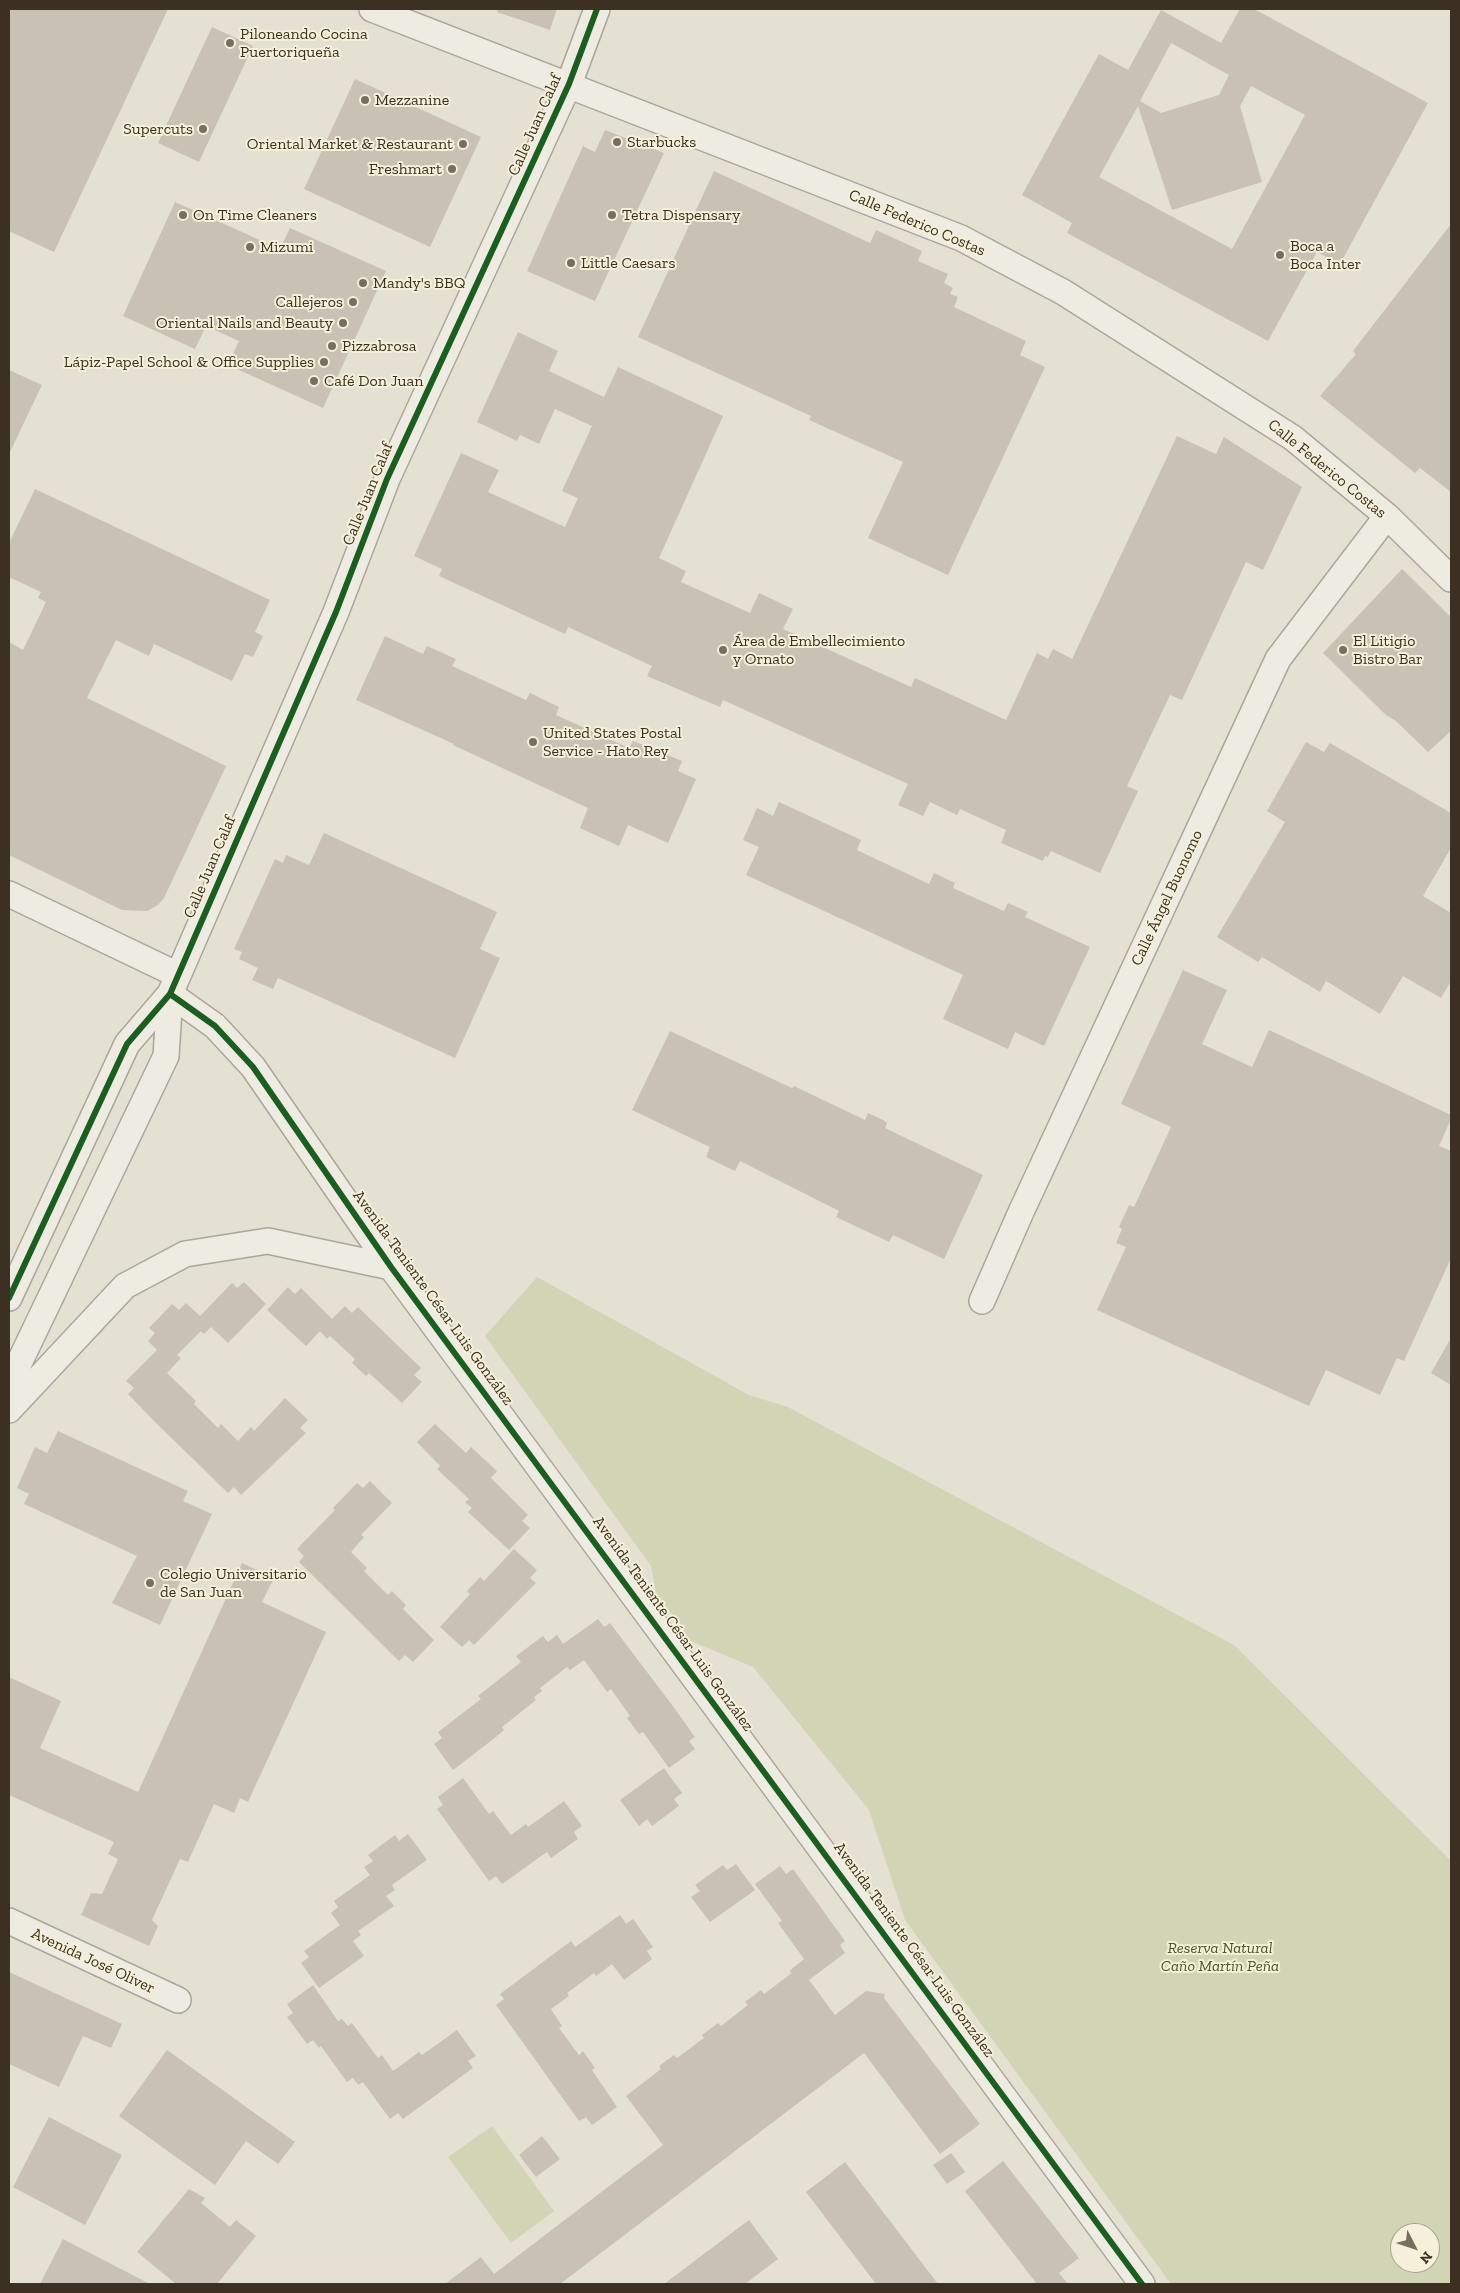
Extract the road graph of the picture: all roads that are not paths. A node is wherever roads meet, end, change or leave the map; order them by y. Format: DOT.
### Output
graph roads {
  1 [pos="372,9"];
  2 [pos="598,9"];
  3 [pos="569,84"];
  4 [pos="1387,516"];
  5 [pos="1451,579"];
  6 [pos="9,894"];
  7 [pos="174,984"];
  8 [pos="391,1267"];
  9 [pos="9,1298"];
  10 [pos="982,1301"];
  11 [pos="9,1384"];
  12 [pos="9,1410"];
  13 [pos="9,1921"];
  14 [pos="178,2000"];
  15 [pos="1142,2284"];
  1 -- 3 [label="street, Calle Federico Costas"];
  2 -- 3 [label="street, Calle Juan Calaf"];
  3 -- 4 [label="street, Calle Federico Costas"];
  3 -- 7 [label="street, Calle Juan Calaf"];
  4 -- 5 [label="street, Calle Federico Costas"];
  4 -- 10 [label="street, Calle Ángel Buonomo"];
  6 -- 7 [label="street, Avenida Teniente César Luis González"];
  7 -- 8 [label="street, Avenida Teniente César Luis González"];
  7 -- 9 [label="street"];
  7 -- 11 [label="street"];
  8 -- 12 [label="street"];
  8 -- 15 [label="street, Avenida Teniente César Luis González"];
  13 -- 14 [label="street, Avenida José Oliver"];
}
